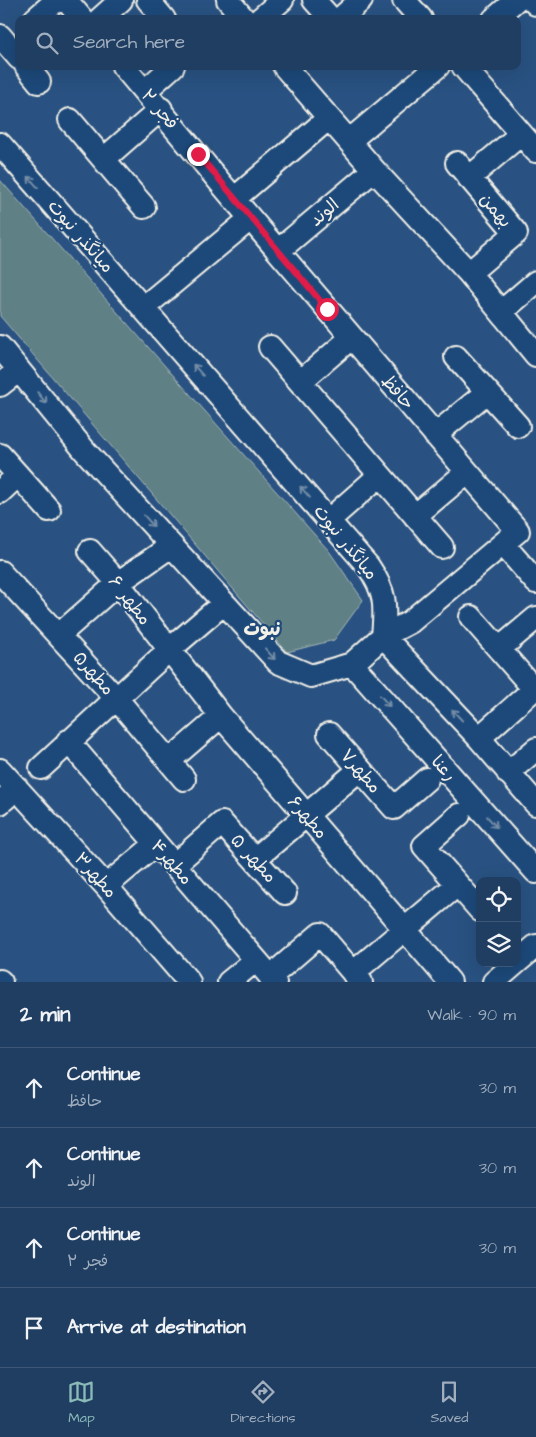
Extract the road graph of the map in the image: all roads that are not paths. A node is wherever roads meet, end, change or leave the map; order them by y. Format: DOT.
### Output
graph roads {
  1 [pos="57,0"];
  2 [pos="66,0"];
  3 [pos="121,0"];
  4 [pos="148,0"];
  5 [pos="282,0"];
  6 [pos="314,0"];
  7 [pos="361,0"];
  8 [pos="404,0"];
  9 [pos="516,0"];
  10 [pos="532,0"];
  11 [pos="536,4"];
  12 [pos="40,15"];
  13 [pos="79,15"];
  14 [pos="104,15"];
  15 [pos="161,15"];
  16 [pos="265,15"];
  17 [pos="327,15"];
  18 [pos="344,15"];
  19 [pos="417,15"];
  20 [pos="499,15"];
  21 [pos="127,70"];
  22 [pos="169,70"];
  23 [pos="287,70"];
  24 [pos="433,70"];
  25 [pos="466,70"];
  26 [pos="145,91"];
  27 [pos="161,109"];
  28 [pos="329,118"];
  29 [pos="70,120"];
  30 [pos="521,134"];
  31 [pos="349,141"];
  32 [pos="0,144"];
  33 [pos="536,151"];
  34 [pos="104,159"];
  35 [pos="374,170"];
  36 [pos="234,199"];
  37 [pos="144,207"];
  38 [pos="250,219"];
  39 [pos="278,251"];
  40 [pos="468,273"];
  41 [pos="536,282"];
  42 [pos="143,308"];
  43 [pos="501,312"];
  44 [pos="351,338"];
  45 [pos="0,347"];
  46 [pos="270,347"];
  47 [pos="536,355"];
  48 [pos="456,357"];
  49 [pos="18,370"];
  50 [pos="300,382"];
  51 [pos="0,386"];
  52 [pos="487,392"];
  53 [pos="518,426"];
  54 [pos="435,435"];
  55 [pos="0,454"];
  56 [pos="467,472"];
  57 [pos="18,475"];
  58 [pos="380,475"];
  59 [pos="0,492"];
  60 [pos="48,510"];
  61 [pos="415,516"];
  62 [pos="329,520"];
  63 [pos="511,538"];
  64 [pos="171,546"];
  65 [pos="442,547"];
  66 [pos="90,551"];
  67 [pos="0,572"];
  68 [pos="536,582"];
  69 [pos="118,583"];
  70 [pos="224,603"];
  71 [pos="471,617"];
  72 [pos="536,618"];
  73 [pos="59,635"];
  74 [pos="383,636"];
  75 [pos="499,648"];
  76 [pos="169,650"];
  77 [pos="352,664"];
  78 [pos="116,698"];
  79 [pos="221,716"];
  80 [pos="329,734"];
  81 [pos="479,738"];
  82 [pos="68,742"];
  83 [pos="536,749"];
  84 [pos="169,761"];
  85 [pos="41,768"];
  86 [pos="0,770"];
  87 [pos="359,770"];
  88 [pos="508,773"];
  89 [pos="184,779"];
  90 [pos="427,779"];
  91 [pos="17,788"];
  92 [pos="0,803"];
  93 [pos="536,804"];
  94 [pos="459,815"];
  95 [pos="306,816"];
  96 [pos="156,844"];
  97 [pos="255,859"];
  98 [pos="174,865"];
  99 [pos="536,872"];
  100 [pos="106,886"];
  101 [pos="457,886"];
  102 [pos="285,893"];
  103 [pos="476,906"];
  104 [pos="405,930"];
  105 [pos="536,946"];
  106 [pos="521,959"];
  107 [pos="256,960"];
  108 [pos="511,967"];
  109 [pos="357,978"];
  110 [pos="273,979"];
  111 [pos="189,982"];
  112 [pos="229,982"];
  113 [pos="450,982"];
  114 [pos="494,982"];
  1 -- 12 [label="street"];
  2 -- 13 [label="street"];
  3 -- 14 [label="street"];
  4 -- 15 [label="street"];
  5 -- 16 [label="street"];
  6 -- 17 [label="street"];
  7 -- 18 [label="street"];
  8 -- 19 [label="street"];
  9 -- 20 [label="street"];
  10 -- 11 [label="street"];
  21 -- 26 [label="street, فجر ۲"];
  22 -- 26 [label="street"];
  23 -- 28 [label="street"];
  24 -- 31 [label="street"];
  25 -- 30 [label="street"];
  26 -- 27 [label="street, فجر ۲"];
  27 -- 34 [label="street"];
  27 -- 36 [label="street, فجر ۲"];
  28 -- 31 [label="street"];
  28 -- 36 [label="street"];
  29 -- 34 [label="street"];
  30 -- 33 [label="street"];
  30 -- 40 [label="street, بهمن"];
  31 -- 35 [label="street"];
  42 -- 32 [label="street, میانگذر نبوت, one-way"];
  34 -- 37 [label="street"];
  35 -- 39 [label="street, الوند"];
  35 -- 40 [label="street"];
  36 -- 38 [label="street"];
  38 -- 39 [label="street"];
  38 -- 42 [label="street"];
  39 -- 44 [label="street, حافظ"];
  40 -- 43 [label="street"];
  41 -- 43 [label="street"];
  62 -- 42 [label="street, میانگذر نبوت, one-way"];
  43 -- 47 [label="street"];
  44 -- 50 [label="street"];
  44 -- 54 [label="street, حافظ"];
  45 -- 49 [label="street"];
  46 -- 50 [label="street"];
  48 -- 52 [label="street"];
  49 -- 51 [label="street"];
  49 -- 64 [label="street, one-way"];
  50 -- 58 [label="street"];
  52 -- 53 [label="street"];
  52 -- 54 [label="street"];
  54 -- 56 [label="street, حافظ"];
  55 -- 57 [label="street"];
  56 -- 61 [label="street"];
  56 -- 63 [label="street, حافظ"];
  57 -- 59 [label="street"];
  57 -- 60 [label="street"];
  58 -- 61 [label="street"];
  58 -- 62 [label="street"];
  61 -- 65 [label="street"];
  62 -- 74 [label="street, میانگذر نبوت"];
  63 -- 68 [label="street, حافظ"];
  63 -- 74 [label="street"];
  64 -- 69 [label="street"];
  64 -- 70 [label="street"];
  66 -- 69 [label="street, مطهر ۶"];
  67 -- 73 [label="street, مطهر۵"];
  69 -- 73 [label="street"];
  69 -- 76 [label="street, مطهر ۶"];
  70 -- 76 [label="street"];
  70 -- 77 [label="street, one-way"];
  71 -- 75 [label="street"];
  72 -- 75 [label="street"];
  73 -- 78 [label="street, مطهر۵"];
  74 -- 77 [label="street"];
  81 -- 74 [label="street, one-way"];
  75 -- 81 [label="street"];
  76 -- 78 [label="street"];
  76 -- 79 [label="street, مطهر۶"];
  77 -- 99 [label="street, رعنا, one-way"];
  78 -- 82 [label="street"];
  78 -- 84 [label="street, مطهر۵"];
  79 -- 84 [label="street"];
  79 -- 95 [label="street, مطهر۶"];
  80 -- 87 [label="street, مطهر۷"];
  81 -- 88 [label="street"];
  82 -- 85 [label="street"];
  82 -- 96 [label="street, مطهر۴"];
  83 -- 88 [label="street"];
  84 -- 89 [label="street, مطهر۵"];
  86 -- 91 [label="street, مطهر۳"];
  87 -- 90 [label="street, مطهر۷"];
  87 -- 95 [label="street"];
  88 -- 93 [label="street"];
  91 -- 92 [label="street"];
  91 -- 100 [label="street, مطهر۳"];
  94 -- 101 [label="street"];
  95 -- 97 [label="street"];
  95 -- 104 [label="street, مطهر۶"];
  96 -- 98 [label="street, مطهر۴"];
  96 -- 100 [label="street"];
  97 -- 98 [label="street, مطهر ۵"];
  97 -- 102 [label="street, مطهر ۵"];
  98 -- 107 [label="street, مطهر۴"];
  100 -- 111 [label="street, مطهر۳"];
  101 -- 103 [label="street"];
  101 -- 104 [label="street"];
  104 -- 109 [label="street"];
  104 -- 113 [label="street, مطهر۶"];
  105 -- 106 [label="street"];
  107 -- 110 [label="street, مطهر۴"];
  107 -- 112 [label="street"];
  108 -- 114 [label="street"];
  109 -- 110 [label="street"];
}
